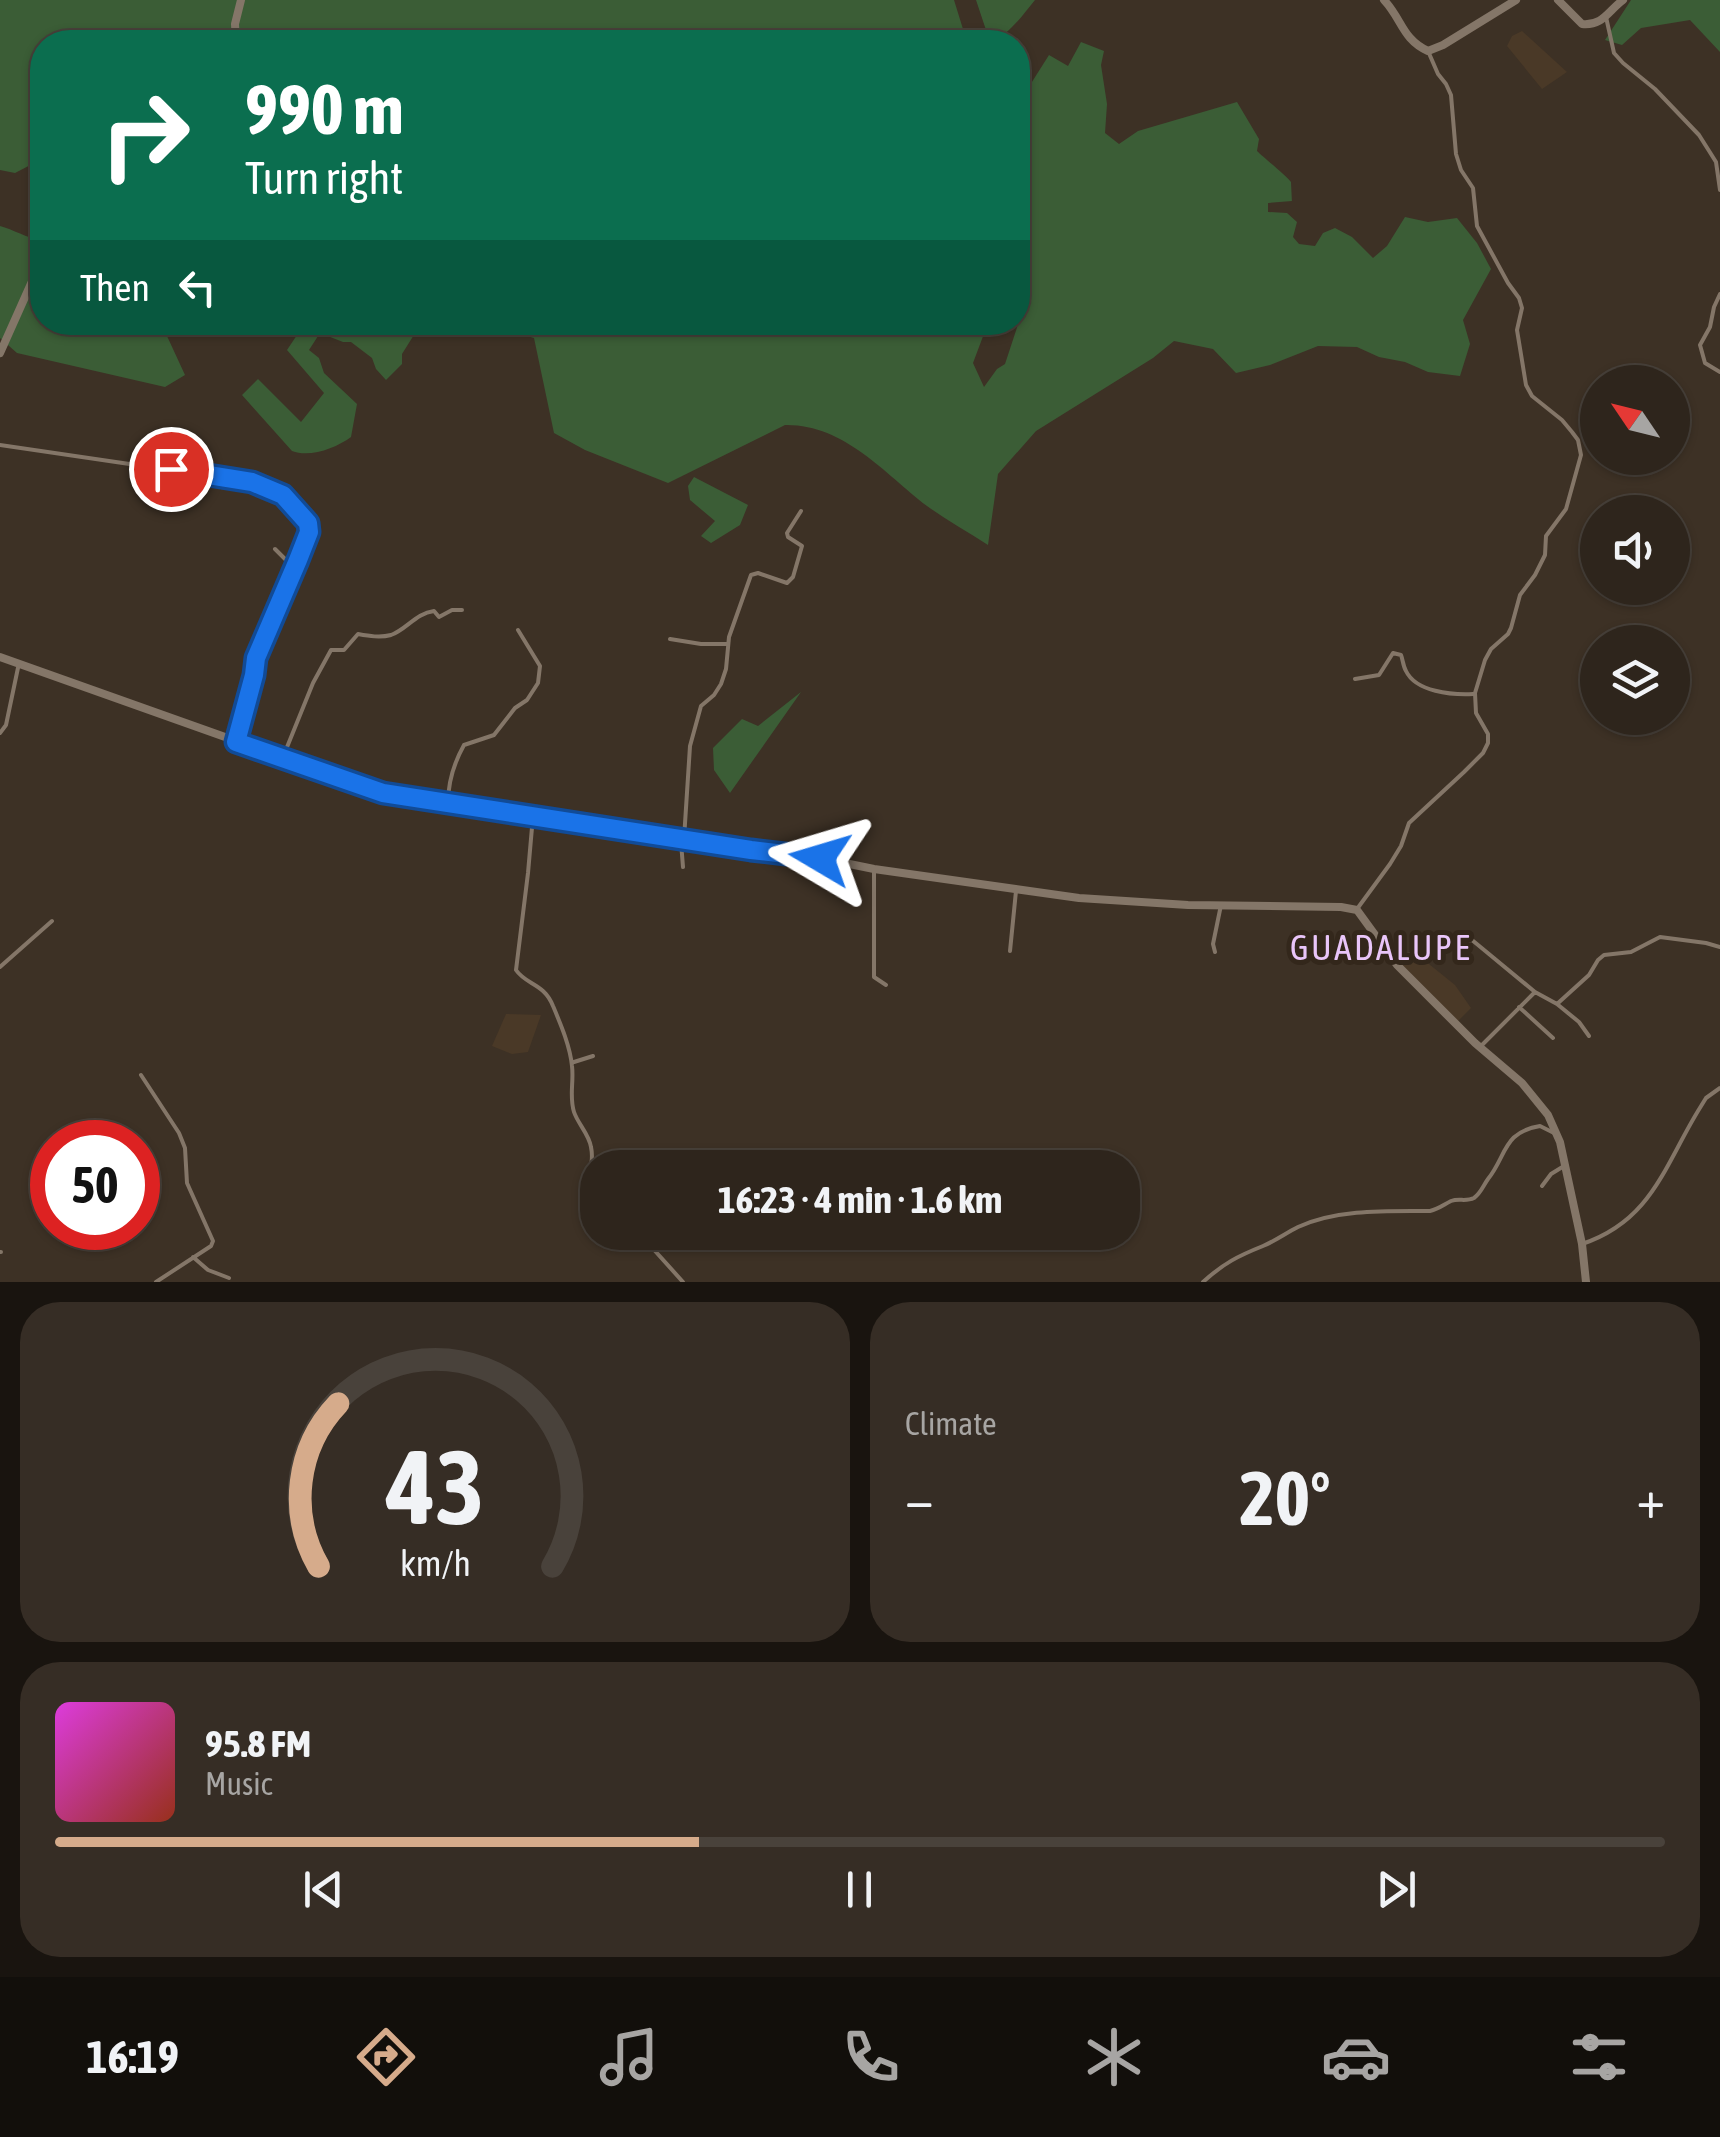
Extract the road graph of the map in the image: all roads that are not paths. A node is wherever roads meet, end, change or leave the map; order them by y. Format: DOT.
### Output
graph roads {
  1 [pos="241,0"];
  2 [pos="1384,0"];
  3 [pos="1516,0"];
  4 [pos="1558,0"];
  5 [pos="1612,0"];
  6 [pos="1623,0"];
  7 [pos="1607,16"];
  8 [pos="235,30"];
  9 [pos="1428,51"];
  10 [pos="1720,190"];
  11 [pos="30,283"];
  12 [pos="1720,294"];
  13 [pos="2,338"];
  14 [pos="0,353"];
  15 [pos="1720,372"];
  16 [pos="0,445"];
  17 [pos="800,512"];
  18 [pos="275,549"];
  19 [pos="292,571"];
  20 [pos="462,610"];
  21 [pos="518,630"];
  22 [pos="670,639"];
  23 [pos="728,644"];
  24 [pos="0,657"];
  25 [pos="19,663"];
  26 [pos="1355,678"];
  27 [pos="1475,693"];
  28 [pos="0,733"];
  29 [pos="236,742"];
  30 [pos="283,757"];
  31 [pos="448,803"];
  32 [pos="533,816"];
  33 [pos="682,839"];
  34 [pos="683,867"];
  35 [pos="874,869"];
  36 [pos="1016,889"];
  37 [pos="1221,905"];
  38 [pos="1357,910"];
  39 [pos="52,921"];
  40 [pos="1720,947"];
  41 [pos="1010,950"];
  42 [pos="1215,952"];
  43 [pos="1390,956"];
  44 [pos="0,968"];
  45 [pos="886,985"];
  46 [pos="1536,992"];
  47 [pos="1556,1004"];
  48 [pos="1519,1008"];
  49 [pos="1589,1036"];
  50 [pos="1553,1038"];
  51 [pos="1480,1047"];
  52 [pos="594,1056"];
  53 [pos="572,1062"];
  54 [pos="141,1075"];
  55 [pos="1720,1088"];
  56 [pos="1557,1132"];
  57 [pos="591,1150"];
  58 [pos="1565,1166"];
  59 [pos="1542,1186"];
  60 [pos="1582,1244"];
  61 [pos="654,1250"];
  62 [pos="192,1258"];
  63 [pos="229,1278"];
  64 [pos="156,1282"];
  65 [pos="683,1282"];
  66 [pos="1204,1282"];
  67 [pos="1586,1282"];
  1 -- 8 [label="main road"];
  2 -- 9 [label="main road"];
  3 -- 9 [label="main road"];
  4 -- 7 [label="main road"];
  5 -- 7 [label="street"];
  6 -- 7 [label="main road"];
  7 -- 10 [label="street"];
  9 -- 27 [label="street"];
  11 -- 13 [label="main road"];
  12 -- 15 [label="street"];
  13 -- 14 [label="main road"];
  16 -- 19 [label="street"];
  17 -- 23 [label="street"];
  18 -- 19 [label="street"];
  19 -- 29 [label="street"];
  20 -- 30 [label="street"];
  21 -- 31 [label="street"];
  22 -- 23 [label="street"];
  23 -- 33 [label="street"];
  24 -- 25 [label="main road"];
  25 -- 28 [label="street"];
  25 -- 29 [label="main road"];
  26 -- 27 [label="street"];
  27 -- 38 [label="street"];
  29 -- 30 [label="main road"];
  30 -- 31 [label="main road"];
  31 -- 32 [label="main road"];
  32 -- 33 [label="main road"];
  32 -- 53 [label="street"];
  33 -- 34 [label="street"];
  33 -- 35 [label="main road"];
  35 -- 36 [label="main road"];
  35 -- 45 [label="street"];
  36 -- 37 [label="main road"];
  36 -- 41 [label="street"];
  37 -- 38 [label="main road"];
  37 -- 42 [label="street"];
  38 -- 43 [label="main road"];
  39 -- 44 [label="street"];
  40 -- 47 [label="street"];
  43 -- 46 [label="street"];
  43 -- 51 [label="main road"];
  46 -- 47 [label="street"];
  46 -- 48 [label="street"];
  47 -- 49 [label="street"];
  48 -- 50 [label="street"];
  48 -- 51 [label="street"];
  51 -- 56 [label="main road"];
  52 -- 53 [label="street"];
  53 -- 57 [label="street"];
  54 -- 62 [label="street"];
  55 -- 60 [label="street"];
  56 -- 58 [label="main road"];
  56 -- 66 [label="street"];
  58 -- 59 [label="street"];
  58 -- 60 [label="main road"];
  60 -- 67 [label="main road"];
  61 -- 65 [label="street"];
  62 -- 63 [label="street"];
  62 -- 64 [label="street"];
}
